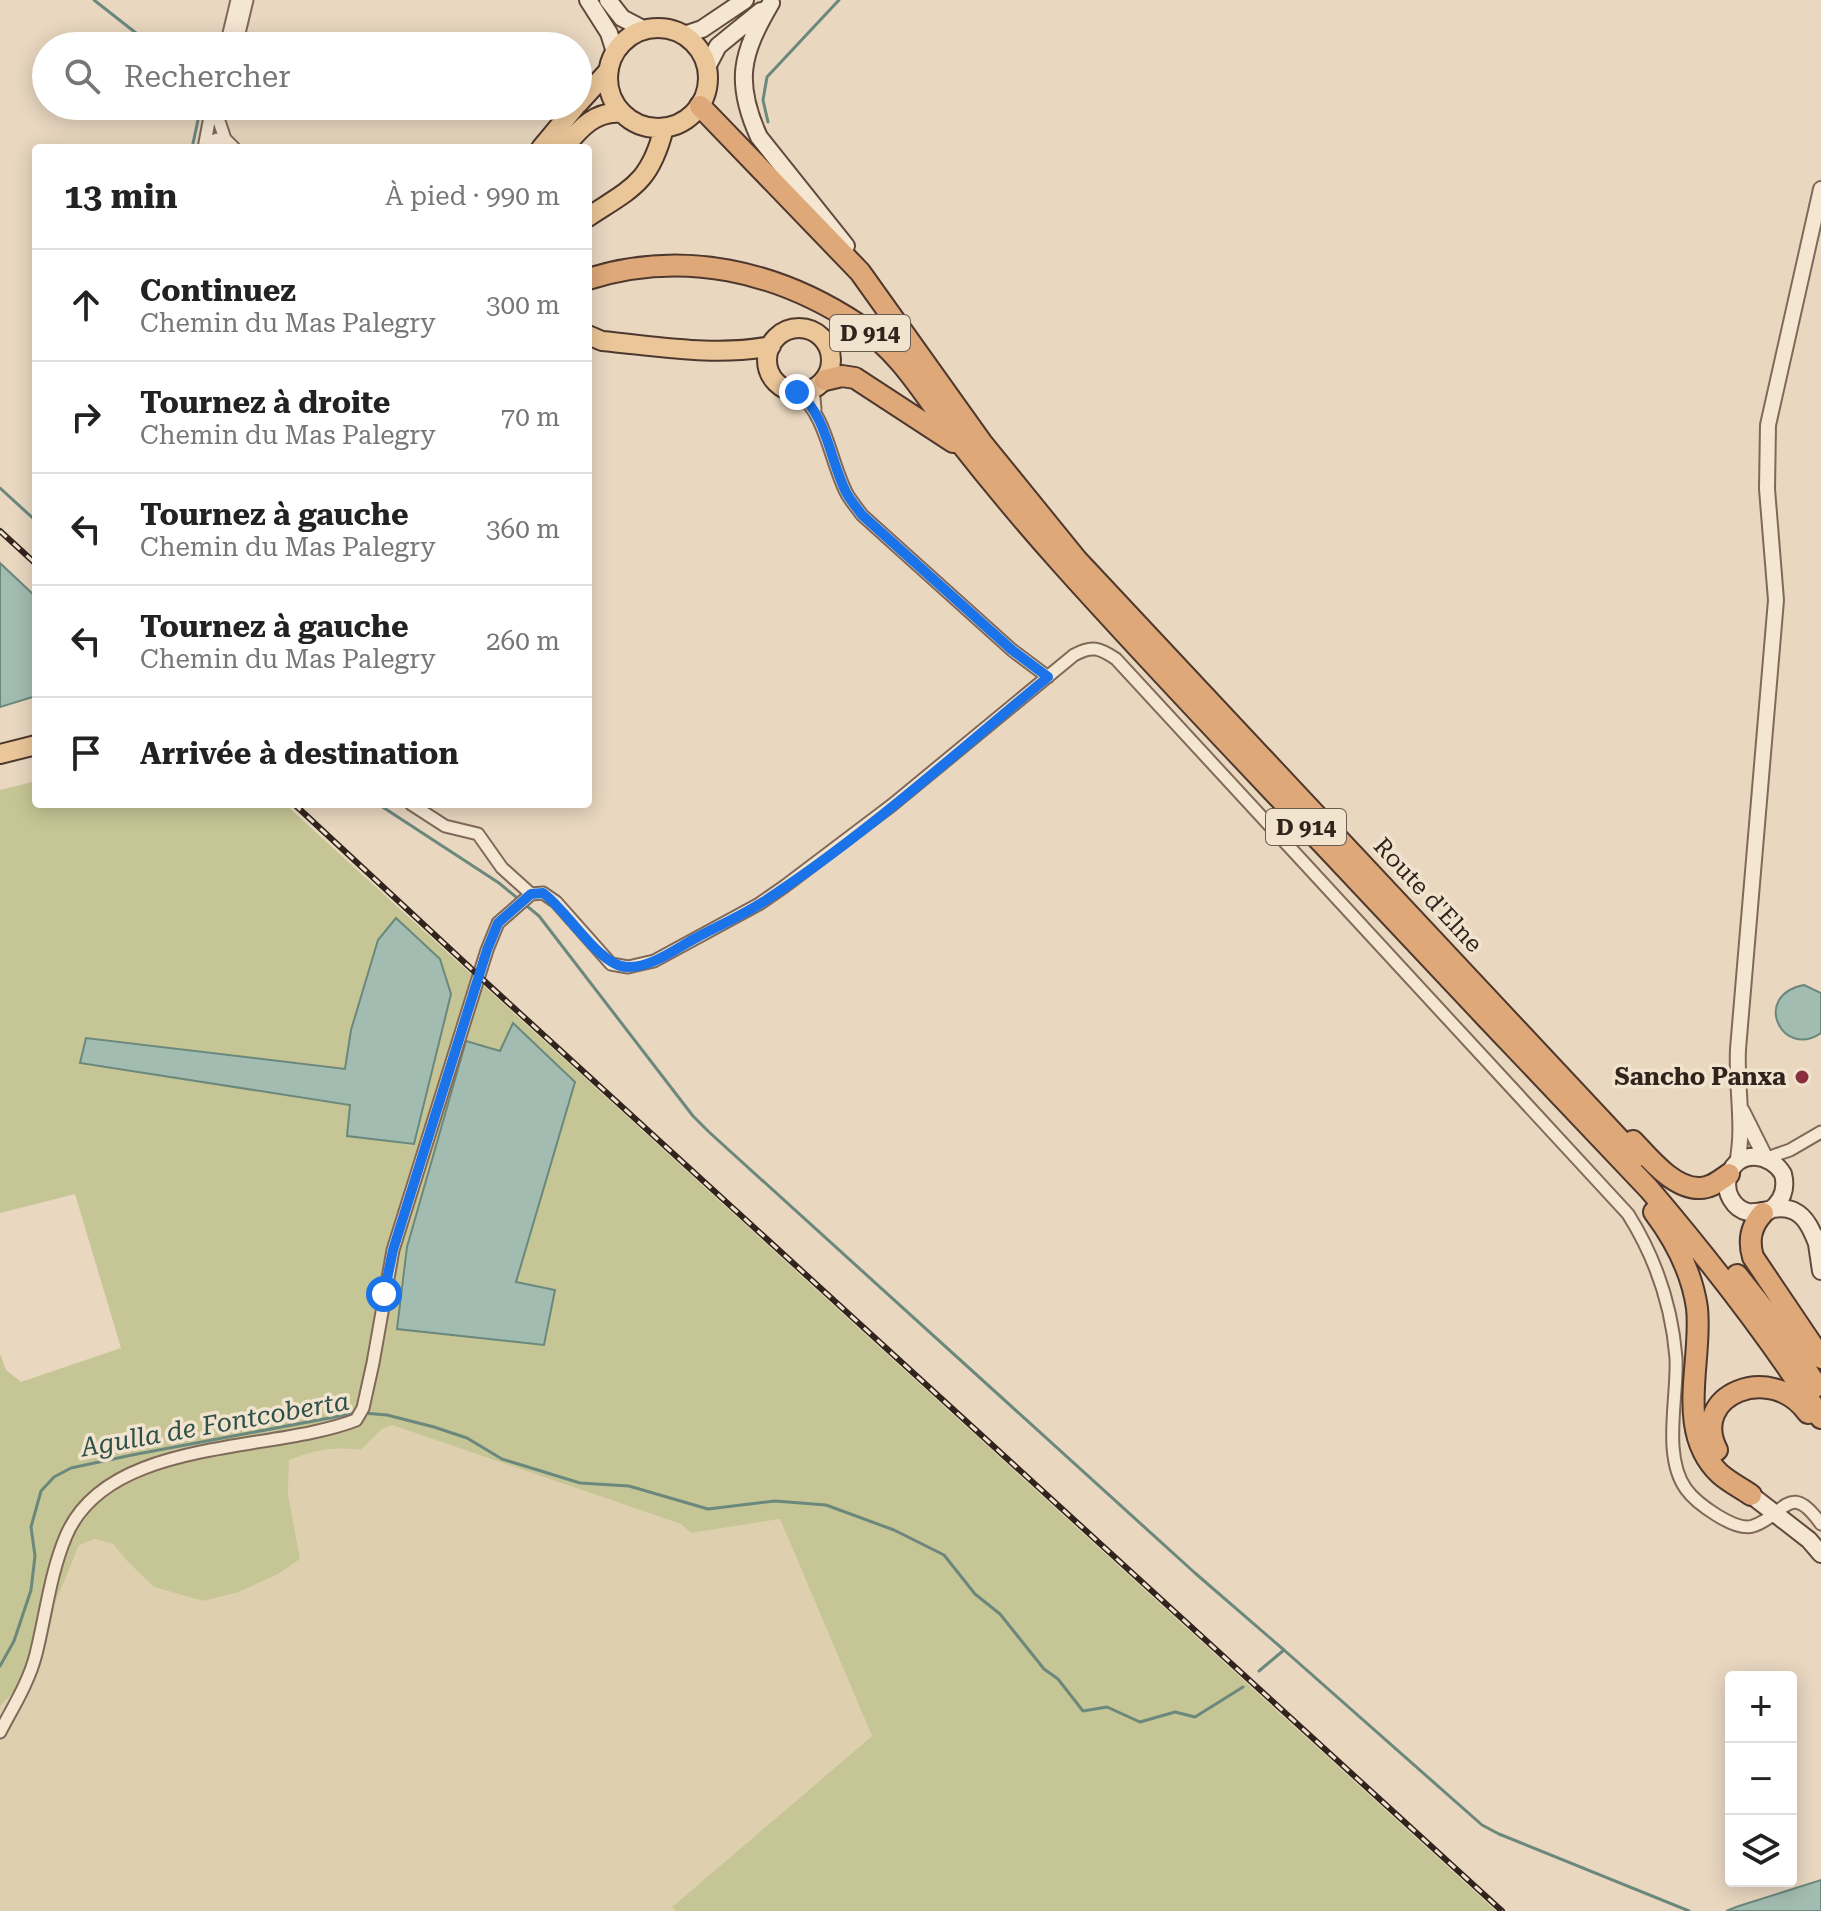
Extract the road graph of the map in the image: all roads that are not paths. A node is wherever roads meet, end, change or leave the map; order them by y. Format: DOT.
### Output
graph roads {
  1 [pos="237,0"];
  2 [pos="247,0"];
  3 [pos="588,0"];
  4 [pos="608,0"];
  5 [pos="745,0"];
  6 [pos="773,2"];
  7 [pos="645,30"];
  8 [pos="229,32"];
  9 [pos="239,32"];
  10 [pos="684,35"];
  11 [pos="612,61"];
  12 [pos="707,67"];
  13 [pos="592,86"];
  14 [pos="700,106"];
  15 [pos="622,113"];
  16 [pos="592,118"];
  17 [pos="209,120"];
  18 [pos="219,120"];
  19 [pos="564,120"];
  20 [pos="590,120"];
  21 [pos="639,124"];
  22 [pos="664,128"];
  23 [pos="229,143"];
  24 [pos="205,144"];
  25 [pos="207,144"];
  26 [pos="544,144"];
  27 [pos="568,144"];
  28 [pos="1821,189"];
  29 [pos="592,202"];
  30 [pos="592,214"];
  31 [pos="592,267"];
  32 [pos="860,272"];
  33 [pos="592,278"];
  34 [pos="592,337"];
  35 [pos="771,346"];
  36 [pos="592,347"];
  37 [pos="768,369"];
  38 [pos="811,387"];
  39 [pos="956,405"];
  40 [pos="1060,562"];
  41 [pos="1048,677"];
  42 [pos="32,739"];
  43 [pos="32,746"];
  44 [pos="0,747"];
  45 [pos="0,754"];
  46 [pos="417,808"];
  47 [pos="528,896"];
  48 [pos="1398,901"];
  49 [pos="1554,1091"];
  50 [pos="1737,1093"];
  51 [pos="1821,1132"];
  52 [pos="1821,1139"];
  53 [pos="1766,1158"];
  54 [pos="1733,1169"];
  55 [pos="1784,1180"];
  56 [pos="1766,1212"];
  57 [pos="1818,1246"];
  58 [pos="1821,1271"];
  59 [pos="1821,1358"];
  60 [pos="1821,1392"];
  61 [pos="1821,1418"];
  62 [pos="1821,1432"];
  63 [pos="1751,1495"];
  64 [pos="1773,1513"];
  65 [pos="1821,1524"];
  66 [pos="1821,1554"];
  67 [pos="0,1732"];
  1 -- 8 [label="street"];
  2 -- 9 [label="street"];
  3 -- 11 [label="main road"];
  4 -- 7 [label="main road"];
  5 -- 10 [label="main road"];
  6 -- 12 [label="main road"];
  6 -- 32 [label="main road"];
  7 -- 10 [label="main road"];
  7 -- 11 [label="main road"];
  10 -- 12 [label="main road"];
  11 -- 13 [label="main road"];
  11 -- 15 [label="main road"];
  12 -- 14 [label="main road"];
  14 -- 22 [label="main road"];
  14 -- 32 [label="highway"];
  15 -- 16 [label="main road"];
  15 -- 21 [label="main road"];
  17 -- 24 [label="street"];
  18 -- 23 [label="street"];
  19 -- 26 [label="main road"];
  20 -- 27 [label="main road"];
  21 -- 22 [label="main road"];
  21 -- 29 [label="main road"];
  22 -- 30 [label="main road"];
  23 -- 25 [label="street"];
  28 -- 50 [label="street"];
  31 -- 39 [label="highway, D 914"];
  32 -- 39 [label="highway"];
  33 -- 40 [label="highway, D 914"];
  34 -- 35 [label="main road"];
  35 -- 37 [label="main road"];
  35 -- 38 [label="main road"];
  36 -- 37 [label="main road"];
  37 -- 38 [label="main road"];
  38 -- 40 [label="highway"];
  38 -- 41 [label="street"];
  39 -- 48 [label="highway, Route d'Elne / D 914"];
  40 -- 49 [label="highway, Route d'Elne / D 914"];
  41 -- 47 [label="street"];
  41 -- 64 [label="street"];
  42 -- 44 [label="main road"];
  43 -- 45 [label="main road"];
  46 -- 47 [label="street"];
  47 -- 67 [label="street"];
  48 -- 54 [label="highway"];
  48 -- 60 [label="highway, Route d'Elne / D 914"];
  49 -- 61 [label="highway, Route d'Elne / D 914"];
  49 -- 63 [label="highway"];
  50 -- 53 [label="street"];
  50 -- 54 [label="street"];
  51 -- 53 [label="street"];
  52 -- 55 [label="street"];
  53 -- 54 [label="main road"];
  53 -- 55 [label="main road"];
  54 -- 56 [label="main road"];
  55 -- 56 [label="main road"];
  55 -- 57 [label="main road"];
  56 -- 57 [label="main road"];
  56 -- 59 [label="highway"];
  57 -- 58 [label="main road"];
  62 -- 63 [label="highway"];
  63 -- 64 [label="main road"];
  64 -- 65 [label="street"];
  64 -- 66 [label="main road"];
}
